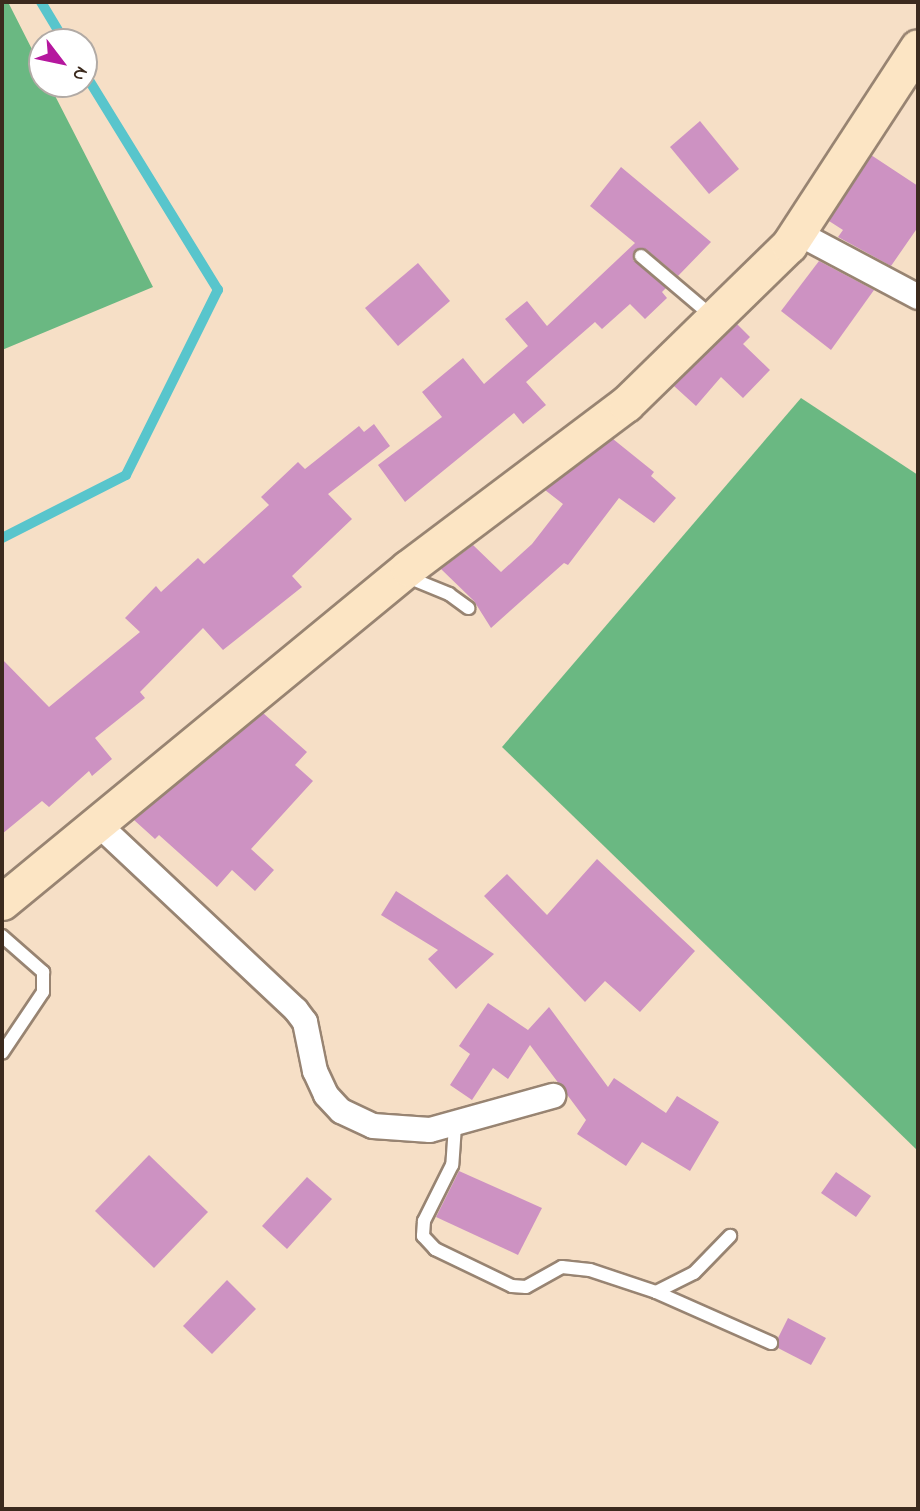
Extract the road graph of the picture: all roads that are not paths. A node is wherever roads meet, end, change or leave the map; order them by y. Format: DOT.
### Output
graph roads {
  1 [pos="918,47"];
  2 [pos="796,232"];
  3 [pos="641,256"];
  4 [pos="918,297"];
  5 [pos="713,318"];
  6 [pos="401,575"];
  7 [pos="468,608"];
  8 [pos="97,823"];
  9 [pos="2,902"];
  10 [pos="2,936"];
  11 [pos="2,1052"];
  12 [pos="553,1096"];
  13 [pos="455,1126"];
  14 [pos="730,1236"];
  15 [pos="656,1292"];
  16 [pos="771,1343"];
  1 -- 2 [label="street"];
  2 -- 4 [label="street"];
  2 -- 5 [label="street"];
  3 -- 5 [label="lane"];
  5 -- 6 [label="street"];
  6 -- 7 [label="lane"];
  6 -- 8 [label="street"];
  8 -- 9 [label="street"];
  8 -- 13 [label="street"];
  10 -- 11 [label="lane"];
  12 -- 13 [label="street"];
  13 -- 15 [label="lane"];
  14 -- 15 [label="lane"];
  15 -- 16 [label="lane"];
}
